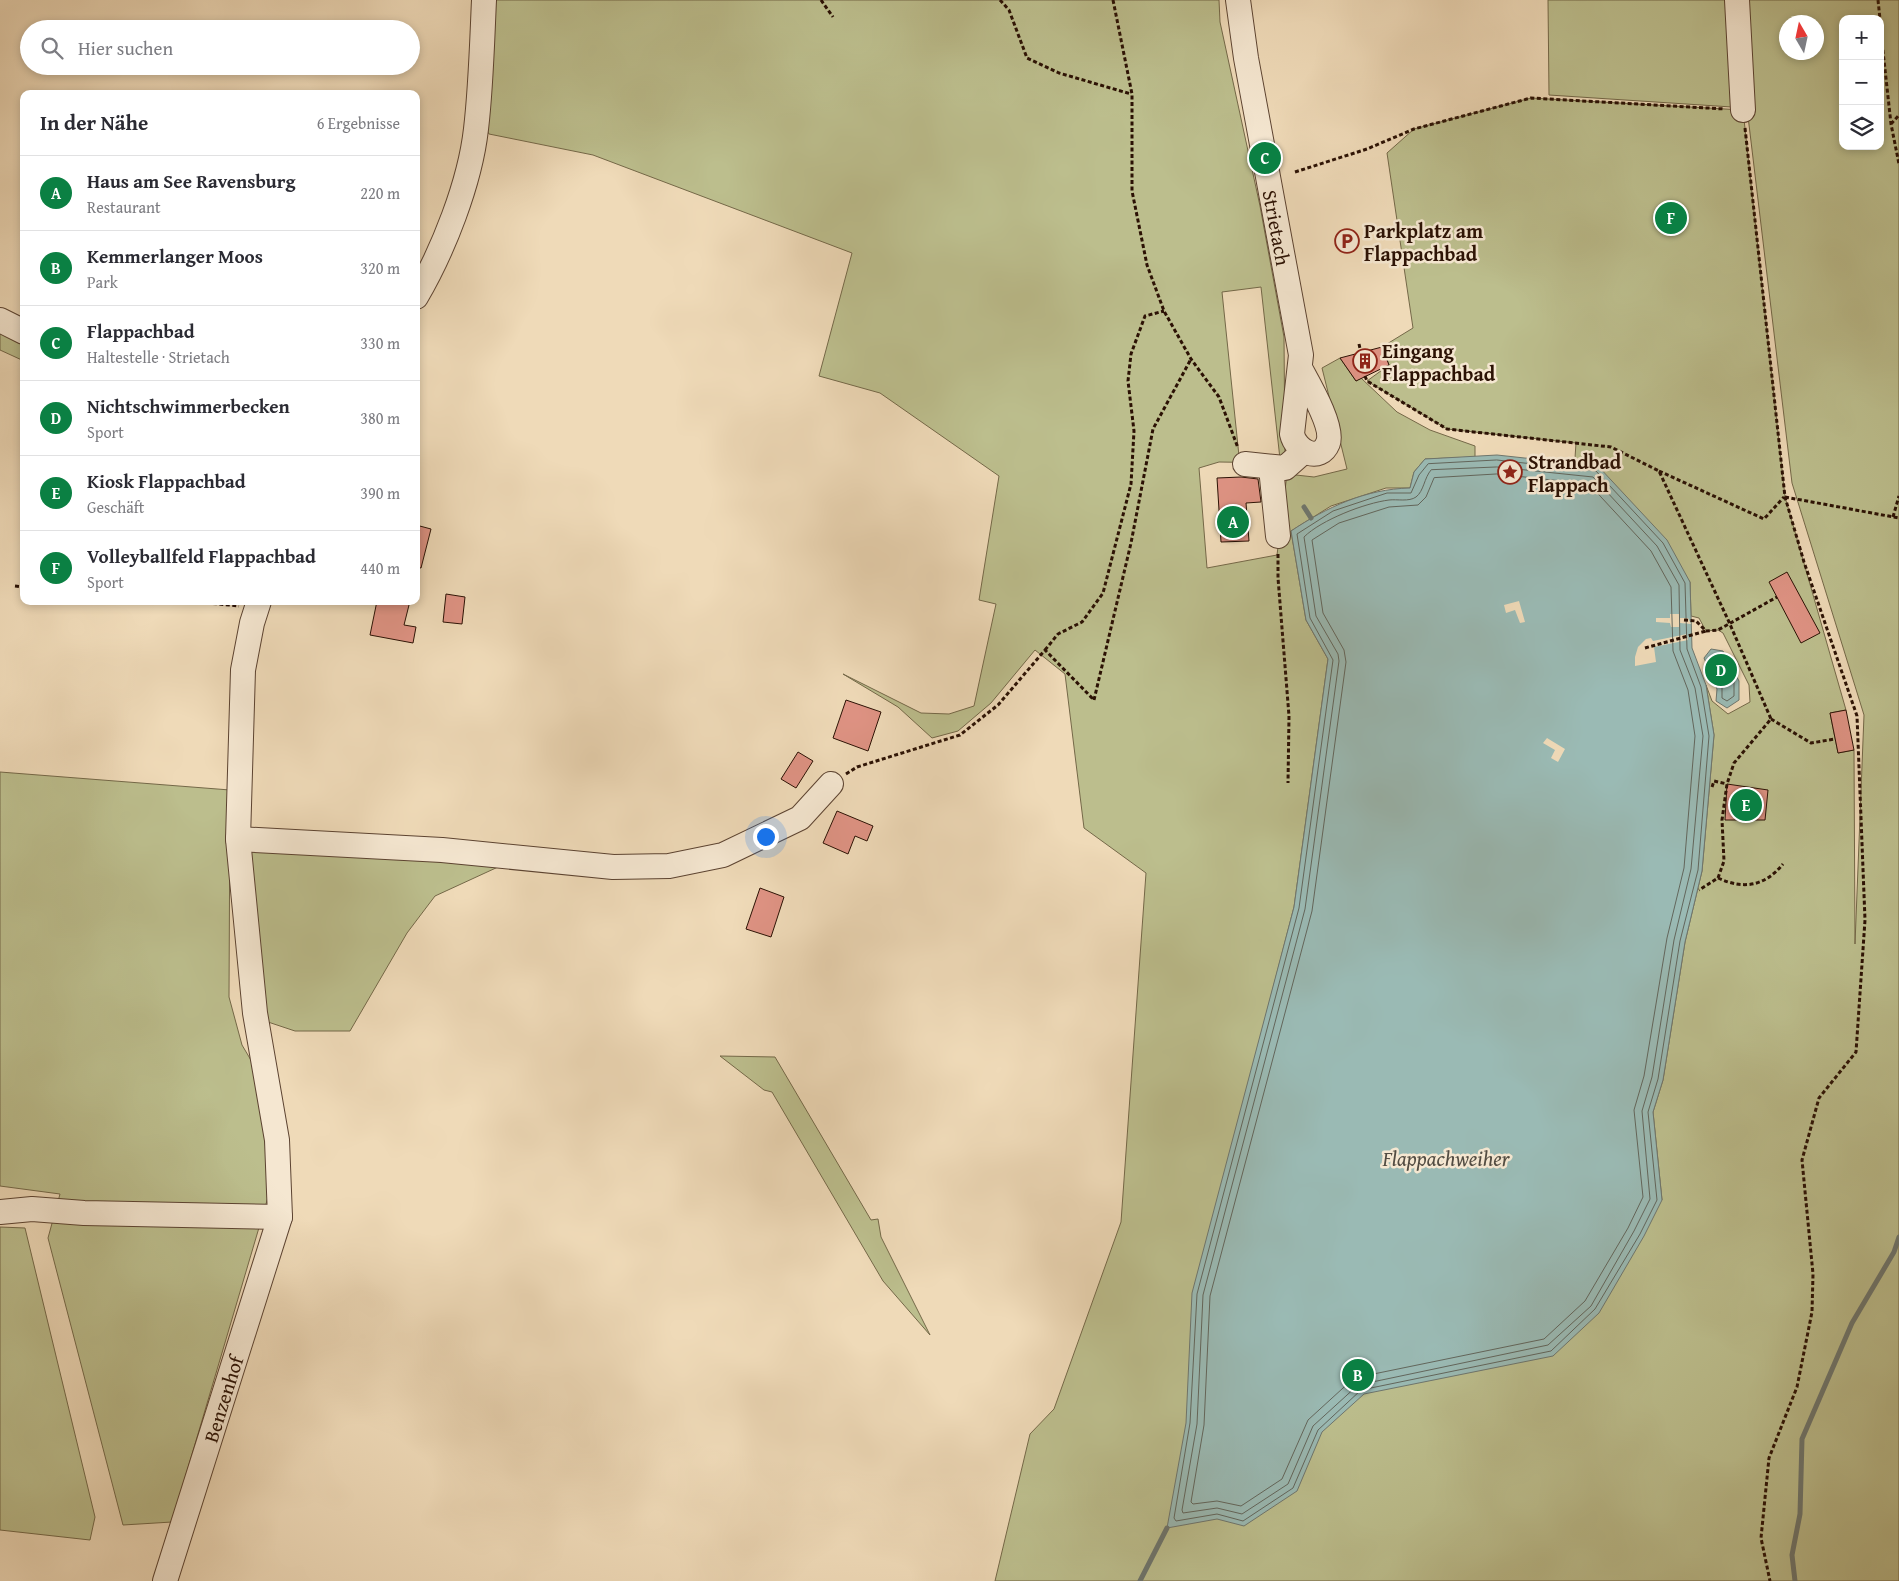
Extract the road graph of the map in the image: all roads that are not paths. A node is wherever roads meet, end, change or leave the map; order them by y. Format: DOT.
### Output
graph roads {
  1 [pos="484,0"];
  2 [pos="1238,0"];
  3 [pos="1738,0"];
  4 [pos="1743,110"];
  5 [pos="420,291"];
  6 [pos="0,320"];
  7 [pos="20,330"];
  8 [pos="1300,368"];
  9 [pos="1303,452"];
  10 [pos="1245,464"];
  11 [pos="1271,468"];
  12 [pos="1278,536"];
  13 [pos="258,605"];
  14 [pos="831,784"];
  15 [pos="238,839"];
  16 [pos="0,1212"];
  17 [pos="280,1217"];
  18 [pos="165,1581"];
  1 -- 5 [label="street"];
  2 -- 8 [label="street, Strietach"];
  3 -- 4 [label="street"];
  6 -- 7 [label="street"];
  8 -- 9 [label="street, Strietach"];
  8 -- 9 [label="street, Strietach"];
  9 -- 11 [label="street"];
  10 -- 11 [label="street"];
  11 -- 12 [label="street"];
  13 -- 15 [label="street, Benzenhof"];
  14 -- 15 [label="street"];
  15 -- 17 [label="street, Benzenhof"];
  16 -- 17 [label="street"];
  17 -- 18 [label="street, Benzenhof"];
}
